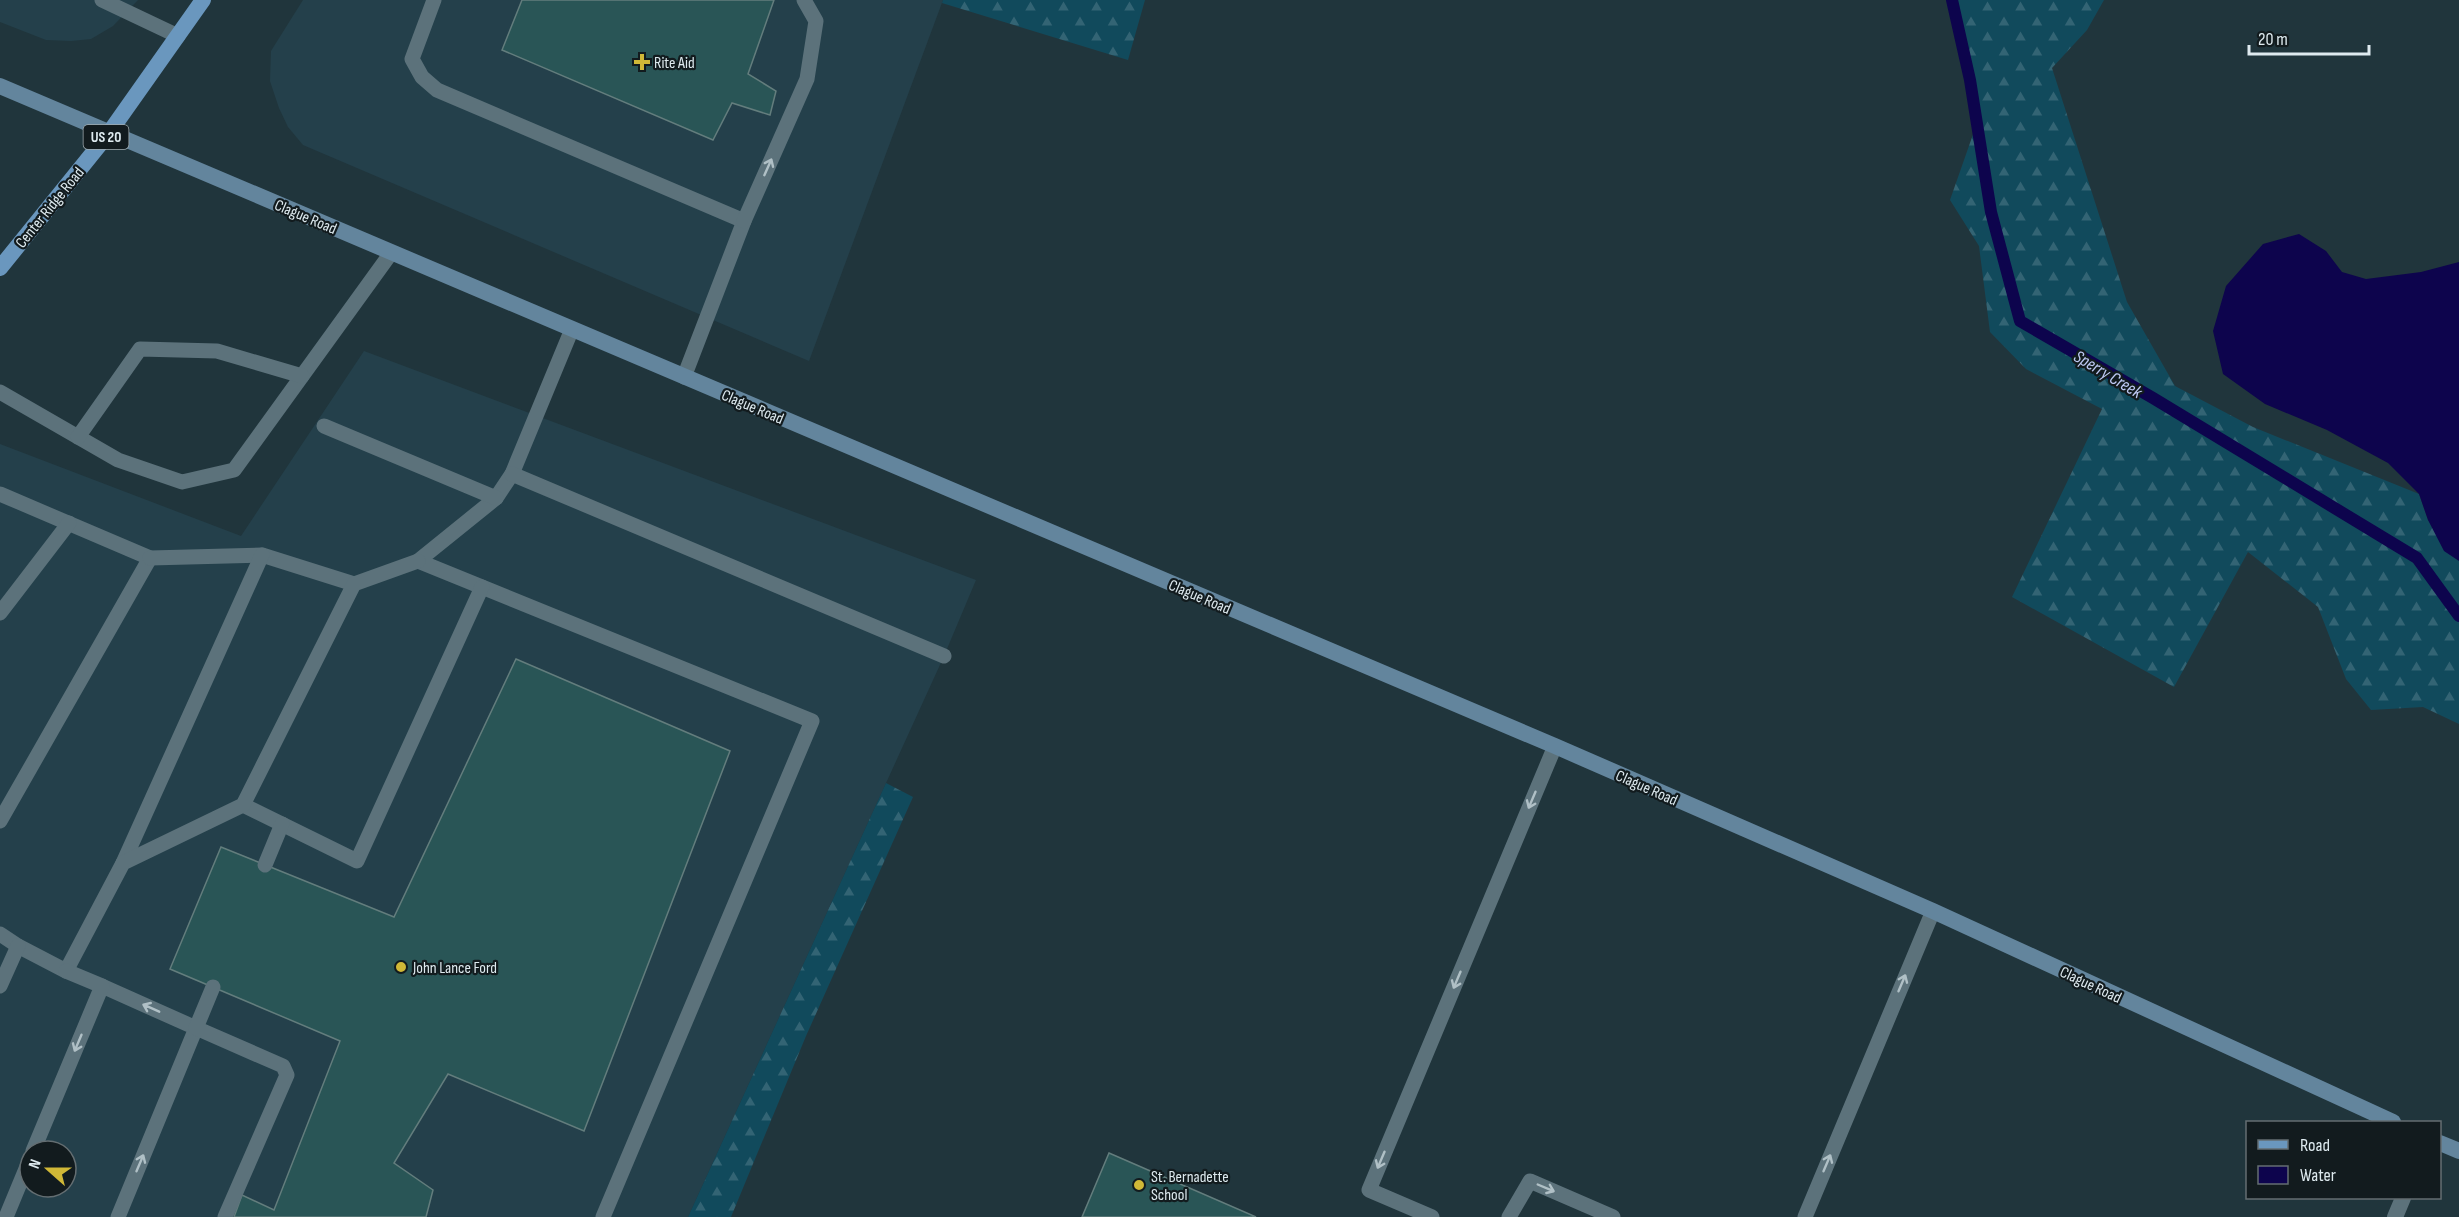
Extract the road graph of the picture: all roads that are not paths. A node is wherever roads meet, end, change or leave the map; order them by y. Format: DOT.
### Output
graph roads {
  1 [pos="102,0"];
  2 [pos="203,0"];
  3 [pos="434,0"];
  4 [pos="804,0"];
  5 [pos="178,36"];
  6 [pos="0,86"];
  7 [pos="109,133"];
  8 [pos="744,220"];
  9 [pos="391,253"];
  10 [pos="0,268"];
  11 [pos="572,330"];
  12 [pos="303,376"];
  13 [pos="684,377"];
  14 [pos="0,392"];
  15 [pos="324,426"];
  16 [pos="78,437"];
  17 [pos="512,474"];
  18 [pos="0,494"];
  19 [pos="496,498"];
  20 [pos="69,523"];
  21 [pos="262,555"];
  22 [pos="150,558"];
  23 [pos="418,561"];
  24 [pos="354,584"];
  25 [pos="482,587"];
  26 [pos="0,613"];
  27 [pos="944,656"];
  28 [pos="1555,746"];
  29 [pos="243,805"];
  30 [pos="1,819"];
  31 [pos="282,824"];
  32 [pos="123,863"];
  33 [pos="265,865"];
  34 [pos="1933,911"];
  35 [pos="0,934"];
  36 [pos="18,946"];
  37 [pos="66,970"];
  38 [pos="0,986"];
  39 [pos="102,986"];
  40 [pos="213,987"];
  41 [pos="196,1028"];
  42 [pos="2391,1121"];
  43 [pos="38,1139"];
  44 [pos="2441,1144"];
  45 [pos="2459,1151"];
  46 [pos="18,1188"];
  47 [pos="2402,1199"];
  48 [pos="6,1217"];
  49 [pos="118,1217"];
  50 [pos="225,1217"];
  51 [pos="603,1217"];
  52 [pos="1432,1217"];
  53 [pos="1509,1217"];
  54 [pos="1613,1217"];
  55 [pos="1804,1217"];
  56 [pos="2395,1217"];
  1 -- 5 [label="lane"];
  2 -- 5 [label="main road, Center Ridge Road / US 20"];
  3 -- 8 [label="lane"];
  8 -- 4 [label="lane, one-way"];
  5 -- 7 [label="main road, Center Ridge Road / US 20"];
  6 -- 7 [label="main road, Clague Road"];
  7 -- 9 [label="main road, Clague Road"];
  7 -- 10 [label="main road, Center Ridge Road / US 20"];
  8 -- 13 [label="lane"];
  9 -- 11 [label="main road, Clague Road"];
  9 -- 12 [label="lane"];
  11 -- 13 [label="main road, Clague Road"];
  11 -- 17 [label="lane"];
  12 -- 16 [label="lane"];
  12 -- 16 [label="lane"];
  13 -- 28 [label="main road, Clague Road"];
  14 -- 16 [label="lane"];
  15 -- 19 [label="lane"];
  17 -- 19 [label="lane"];
  17 -- 27 [label="lane"];
  18 -- 20 [label="lane"];
  19 -- 23 [label="lane"];
  20 -- 22 [label="lane"];
  20 -- 26 [label="lane"];
  21 -- 22 [label="lane"];
  21 -- 24 [label="lane"];
  21 -- 32 [label="lane"];
  22 -- 30 [label="lane"];
  23 -- 24 [label="lane"];
  23 -- 25 [label="lane"];
  24 -- 29 [label="lane"];
  25 -- 31 [label="lane"];
  25 -- 51 [label="lane"];
  28 -- 34 [label="main road, Clague Road"];
  28 -- 52 [label="lane, one-way"];
  29 -- 31 [label="lane"];
  29 -- 32 [label="lane"];
  31 -- 33 [label="lane"];
  32 -- 37 [label="lane"];
  34 -- 42 [label="main road, Clague Road"];
  55 -- 34 [label="lane, one-way"];
  35 -- 36 [label="lane"];
  36 -- 37 [label="lane"];
  36 -- 38 [label="lane"];
  37 -- 39 [label="lane"];
  41 -- 39 [label="lane, one-way"];
  39 -- 43 [label="lane, one-way"];
  40 -- 41 [label="lane"];
  49 -- 41 [label="lane, one-way"];
  41 -- 50 [label="lane"];
  44 -- 45 [label="main road"];
  46 -- 48 [label="lane"];
  47 -- 56 [label="street"];
  53 -- 54 [label="lane, one-way"];
}
